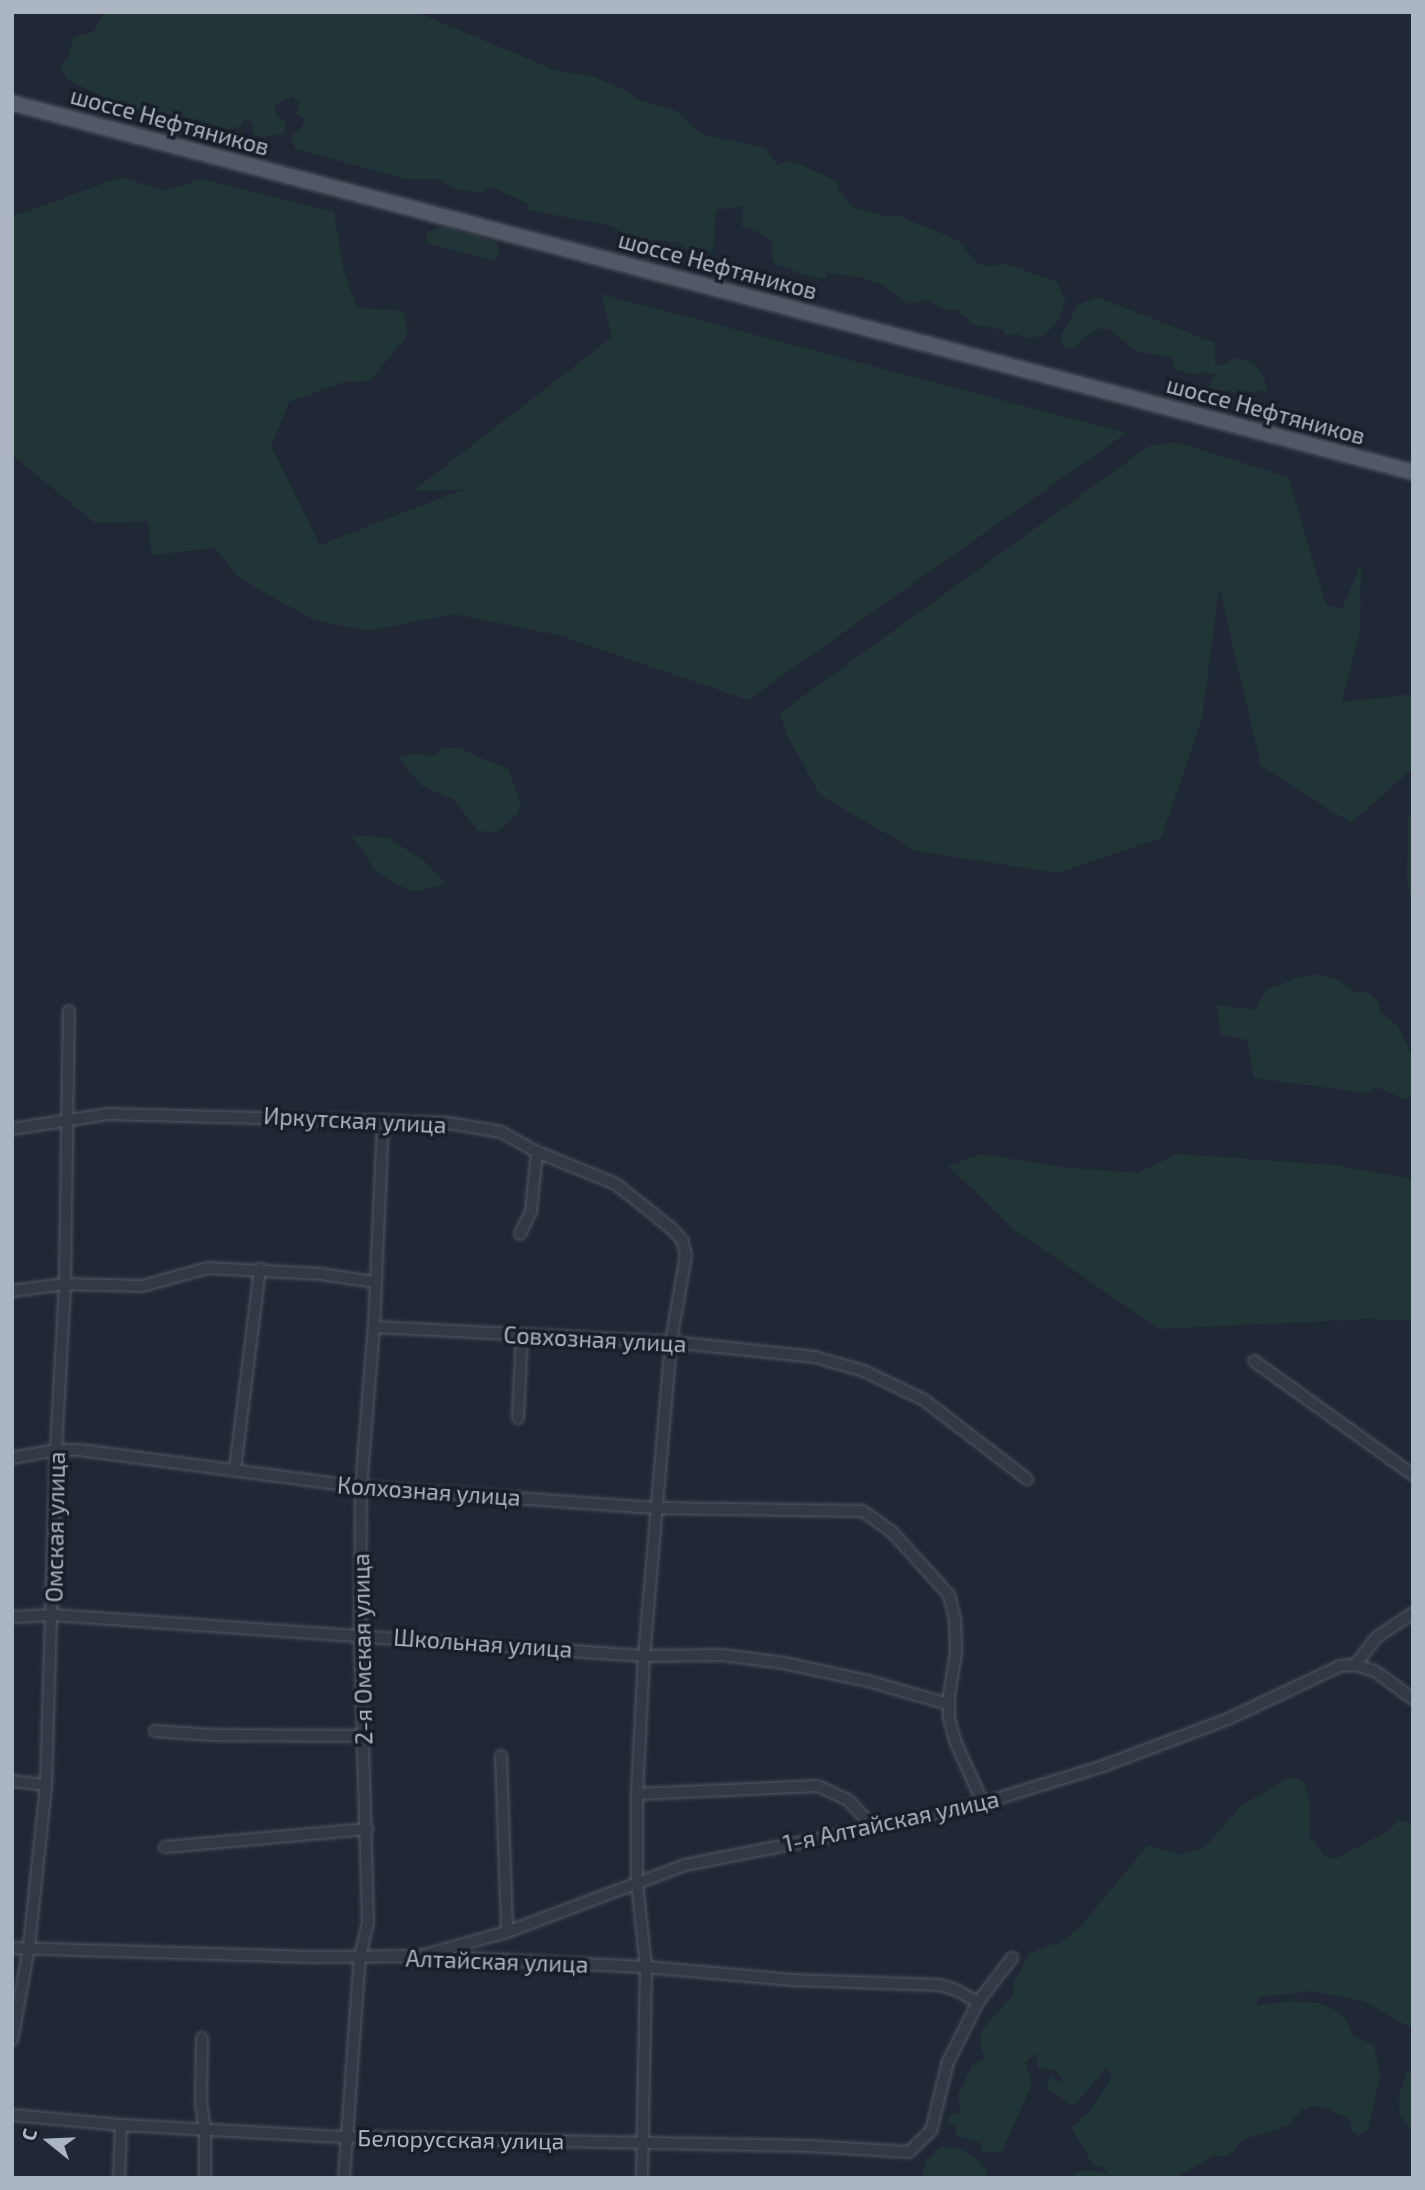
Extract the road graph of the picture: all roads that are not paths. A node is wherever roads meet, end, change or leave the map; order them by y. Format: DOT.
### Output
graph roads {
  1 [pos="12,103"];
  2 [pos="1413,472"];
  3 [pos="69,1011"];
  4 [pos="66,1120"];
  5 [pos="383,1120"];
  6 [pos="12,1129"];
  7 [pos="537,1152"];
  8 [pos="520,1234"];
  9 [pos="260,1269"];
  10 [pos="374,1282"];
  11 [pos="65,1284"];
  12 [pos="12,1291"];
  13 [pos="374,1327"];
  14 [pos="522,1334"];
  15 [pos="671,1342"];
  16 [pos="1254,1361"];
  17 [pos="518,1418"];
  18 [pos="56,1450"];
  19 [pos="12,1458"];
  20 [pos="234,1471"];
  21 [pos="1413,1475"];
  22 [pos="1027,1479"];
  23 [pos="361,1487"];
  24 [pos="657,1507"];
  25 [pos="1413,1613"];
  26 [pos="53,1615"];
  27 [pos="12,1617"];
  28 [pos="360,1634"];
  29 [pos="645,1656"];
  30 [pos="1355,1665"];
  31 [pos="1413,1699"];
  32 [pos="948,1704"];
  33 [pos="155,1731"];
  34 [pos="363,1736"];
  35 [pos="501,1756"];
  36 [pos="12,1781"];
  37 [pos="47,1785"];
  38 [pos="638,1794"];
  39 [pos="983,1803"];
  40 [pos="874,1828"];
  41 [pos="368,1829"];
  42 [pos="165,1847"];
  43 [pos="637,1883"];
  44 [pos="507,1932"];
  45 [pos="29,1947"];
  46 [pos="12,1948"];
  47 [pos="420,1956"];
  48 [pos="360,1957"];
  49 [pos="1012,1958"];
  50 [pos="646,1967"];
  51 [pos="978,2002"];
  52 [pos="202,2038"];
  53 [pos="12,2040"];
  54 [pos="12,2115"];
  55 [pos="121,2125"];
  56 [pos="205,2130"];
  57 [pos="346,2137"];
  58 [pos="643,2142"];
  59 [pos="119,2178"];
  60 [pos="205,2178"];
  61 [pos="344,2178"];
  62 [pos="642,2178"];
  1 -- 2 [label="main road, шоссе Нефтяников"];
  3 -- 4 [label="street, Омская улица"];
  4 -- 5 [label="street, Иркутская улица"];
  4 -- 6 [label="street, Иркутская улица"];
  4 -- 11 [label="street, Омская улица"];
  5 -- 7 [label="street, Иркутская улица"];
  5 -- 10 [label="street, 2-я Омская улица"];
  7 -- 8 [label="street"];
  7 -- 15 [label="street, Иркутская улица"];
  9 -- 10 [label="street"];
  9 -- 11 [label="street"];
  9 -- 20 [label="street"];
  10 -- 13 [label="street, 2-я Омская улица"];
  11 -- 12 [label="street"];
  11 -- 18 [label="street, Омская улица"];
  13 -- 14 [label="street, Совхозная улица"];
  13 -- 23 [label="street, 2-я Омская улица"];
  14 -- 15 [label="street, Совхозная улица"];
  14 -- 17 [label="street"];
  15 -- 22 [label="street, Совхозная улица"];
  15 -- 24 [label="street"];
  16 -- 21 [label="street"];
  18 -- 19 [label="street, Колхозная улица"];
  18 -- 20 [label="street, Колхозная улица"];
  18 -- 26 [label="street, Омская улица"];
  20 -- 23 [label="street, Колхозная улица"];
  23 -- 24 [label="street, Колхозная улица"];
  23 -- 28 [label="street, 2-я Омская улица"];
  24 -- 29 [label="street"];
  24 -- 32 [label="street, Колхозная улица"];
  25 -- 30 [label="street"];
  26 -- 27 [label="street, Школьная улица"];
  26 -- 28 [label="street, Школьная улица"];
  26 -- 37 [label="street, Омская улица"];
  28 -- 29 [label="street, Школьная улица"];
  28 -- 34 [label="street, 2-я Омская улица"];
  29 -- 32 [label="street, Школьная улица"];
  29 -- 38 [label="street"];
  30 -- 31 [label="street"];
  30 -- 39 [label="street, 1-я Алтайская улица"];
  32 -- 39 [label="street"];
  33 -- 34 [label="street"];
  34 -- 41 [label="street, 2-я Омская улица"];
  35 -- 44 [label="street"];
  36 -- 37 [label="street"];
  37 -- 45 [label="street, Омская улица"];
  38 -- 40 [label="street"];
  38 -- 43 [label="street"];
  39 -- 40 [label="street, 1-я Алтайская улица"];
  40 -- 43 [label="street, 1-я Алтайская улица"];
  41 -- 42 [label="street"];
  41 -- 48 [label="street, 2-я Омская улица"];
  43 -- 44 [label="street, 1-я Алтайская улица"];
  43 -- 50 [label="street"];
  44 -- 47 [label="street, 1-я Алтайская улица"];
  45 -- 46 [label="street, Алтайская улица"];
  45 -- 48 [label="street, Алтайская улица"];
  45 -- 53 [label="street, Омская улица"];
  47 -- 48 [label="street, Алтайская улица"];
  47 -- 50 [label="street, Алтайская улица"];
  48 -- 57 [label="street, 2-я Омская улица"];
  49 -- 51 [label="street"];
  50 -- 51 [label="street, Алтайская улица"];
  50 -- 58 [label="street"];
  51 -- 58 [label="street, Белорусская улица"];
  52 -- 56 [label="street"];
  54 -- 55 [label="street, Белорусская улица"];
  55 -- 56 [label="street, Белорусская улица"];
  55 -- 59 [label="street"];
  56 -- 57 [label="street, Белорусская улица"];
  56 -- 60 [label="street"];
  57 -- 58 [label="street, Белорусская улица"];
  57 -- 61 [label="street, 2-я Омская улица"];
  58 -- 62 [label="street"];
}
